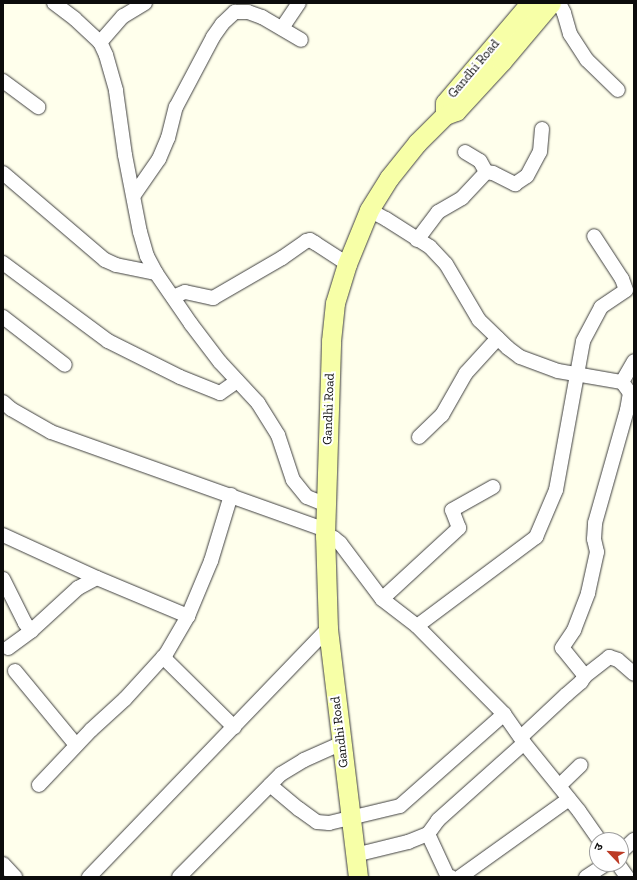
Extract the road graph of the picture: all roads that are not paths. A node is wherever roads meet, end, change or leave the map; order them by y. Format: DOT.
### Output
graph roads {
  1 [pos="54,3"];
  2 [pos="145,3"];
  3 [pos="299,3"];
  4 [pos="530,3"];
  5 [pos="551,3"];
  6 [pos="559,3"];
  7 [pos="282,28"];
  8 [pos="301,40"];
  9 [pos="100,42"];
  10 [pos="3,81"];
  11 [pos="618,90"];
  12 [pos="38,107"];
  13 [pos="445,115"];
  14 [pos="542,129"];
  15 [pos="465,152"];
  16 [pos="486,172"];
  17 [pos="3,173"];
  18 [pos="134,194"];
  19 [pos="369,210"];
  20 [pos="594,236"];
  21 [pos="417,240"];
  22 [pos="3,263"];
  23 [pos="347,264"];
  24 [pos="156,273"];
  25 [pos="630,285"];
  26 [pos="173,298"];
  27 [pos="3,317"];
  28 [pos="498,338"];
  29 [pos="634,361"];
  30 [pos="65,365"];
  31 [pos="579,374"];
  32 [pos="237,380"];
  33 [pos="628,389"];
  34 [pos="3,402"];
  35 [pos="419,437"];
  36 [pos="493,487"];
  37 [pos="231,496"];
  38 [pos="324,504"];
  39 [pos="324,532"];
  40 [pos="3,534"];
  41 [pos="97,578"];
  42 [pos="3,579"];
  43 [pos="382,599"];
  44 [pos="188,616"];
  45 [pos="417,626"];
  46 [pos="328,629"];
  47 [pos="31,631"];
  48 [pos="8,648"];
  49 [pos="163,657"];
  50 [pos="15,671"];
  51 [pos="634,674"];
  52 [pos="584,676"];
  53 [pos="504,714"];
  54 [pos="234,727"];
  55 [pos="522,740"];
  56 [pos="342,743"];
  57 [pos="76,745"];
  58 [pos="581,765"];
  59 [pos="39,785"];
  60 [pos="270,785"];
  61 [pos="559,786"];
  62 [pos="569,799"];
  63 [pos="351,817"];
  64 [pos="593,832"];
  65 [pos="428,834"];
  66 [pos="355,855"];
  67 [pos="3,864"];
  68 [pos="15,877"];
  69 [pos="89,877"];
  70 [pos="179,877"];
  71 [pos="358,877"];
  72 [pos="451,877"];
  73 [pos="460,877"];
  1 -- 9 [label="street"];
  2 -- 9 [label="street"];
  3 -- 7 [label="street"];
  4 -- 13 [label="main road, Gandhi Road"];
  5 -- 13 [label="main road"];
  6 -- 11 [label="street"];
  7 -- 8 [label="street"];
  7 -- 18 [label="street"];
  9 -- 18 [label="street"];
  10 -- 12 [label="street"];
  13 -- 19 [label="main road, Gandhi Road"];
  14 -- 16 [label="street"];
  15 -- 16 [label="street"];
  16 -- 21 [label="street"];
  17 -- 24 [label="street"];
  18 -- 24 [label="street"];
  19 -- 21 [label="street"];
  19 -- 23 [label="main road, Gandhi Road"];
  20 -- 25 [label="street"];
  21 -- 28 [label="street"];
  22 -- 32 [label="street"];
  23 -- 26 [label="street"];
  23 -- 38 [label="main road, Gandhi Road"];
  24 -- 26 [label="street"];
  25 -- 31 [label="street"];
  26 -- 32 [label="street"];
  27 -- 30 [label="street"];
  28 -- 31 [label="street"];
  28 -- 35 [label="street"];
  29 -- 33 [label="street"];
  31 -- 33 [label="street"];
  31 -- 45 [label="street"];
  32 -- 38 [label="street"];
  33 -- 52 [label="street"];
  34 -- 37 [label="street"];
  36 -- 43 [label="street"];
  37 -- 39 [label="street"];
  37 -- 44 [label="street"];
  38 -- 39 [label="main road, Gandhi Road"];
  39 -- 43 [label="street"];
  39 -- 46 [label="main road, Gandhi Road"];
  40 -- 41 [label="street"];
  41 -- 44 [label="street"];
  41 -- 47 [label="street"];
  42 -- 47 [label="street"];
  43 -- 45 [label="street"];
  44 -- 49 [label="street"];
  45 -- 53 [label="street"];
  46 -- 54 [label="street"];
  46 -- 56 [label="main road, Gandhi Road"];
  47 -- 48 [label="street"];
  49 -- 54 [label="street"];
  49 -- 57 [label="street"];
  50 -- 57 [label="street"];
  51 -- 52 [label="street"];
  52 -- 55 [label="street"];
  53 -- 55 [label="street"];
  53 -- 63 [label="street"];
  54 -- 69 [label="street"];
  55 -- 61 [label="street"];
  55 -- 65 [label="street"];
  56 -- 60 [label="street"];
  56 -- 63 [label="main road, Gandhi Road"];
  57 -- 59 [label="street"];
  58 -- 61 [label="street"];
  60 -- 63 [label="street"];
  60 -- 70 [label="street"];
  61 -- 62 [label="street"];
  62 -- 64 [label="street"];
  62 -- 73 [label="street"];
  63 -- 66 [label="main road, Gandhi Road"];
  65 -- 66 [label="street"];
  65 -- 72 [label="street"];
  66 -- 71 [label="main road, Gandhi Road"];
  67 -- 68 [label="street"];
}
